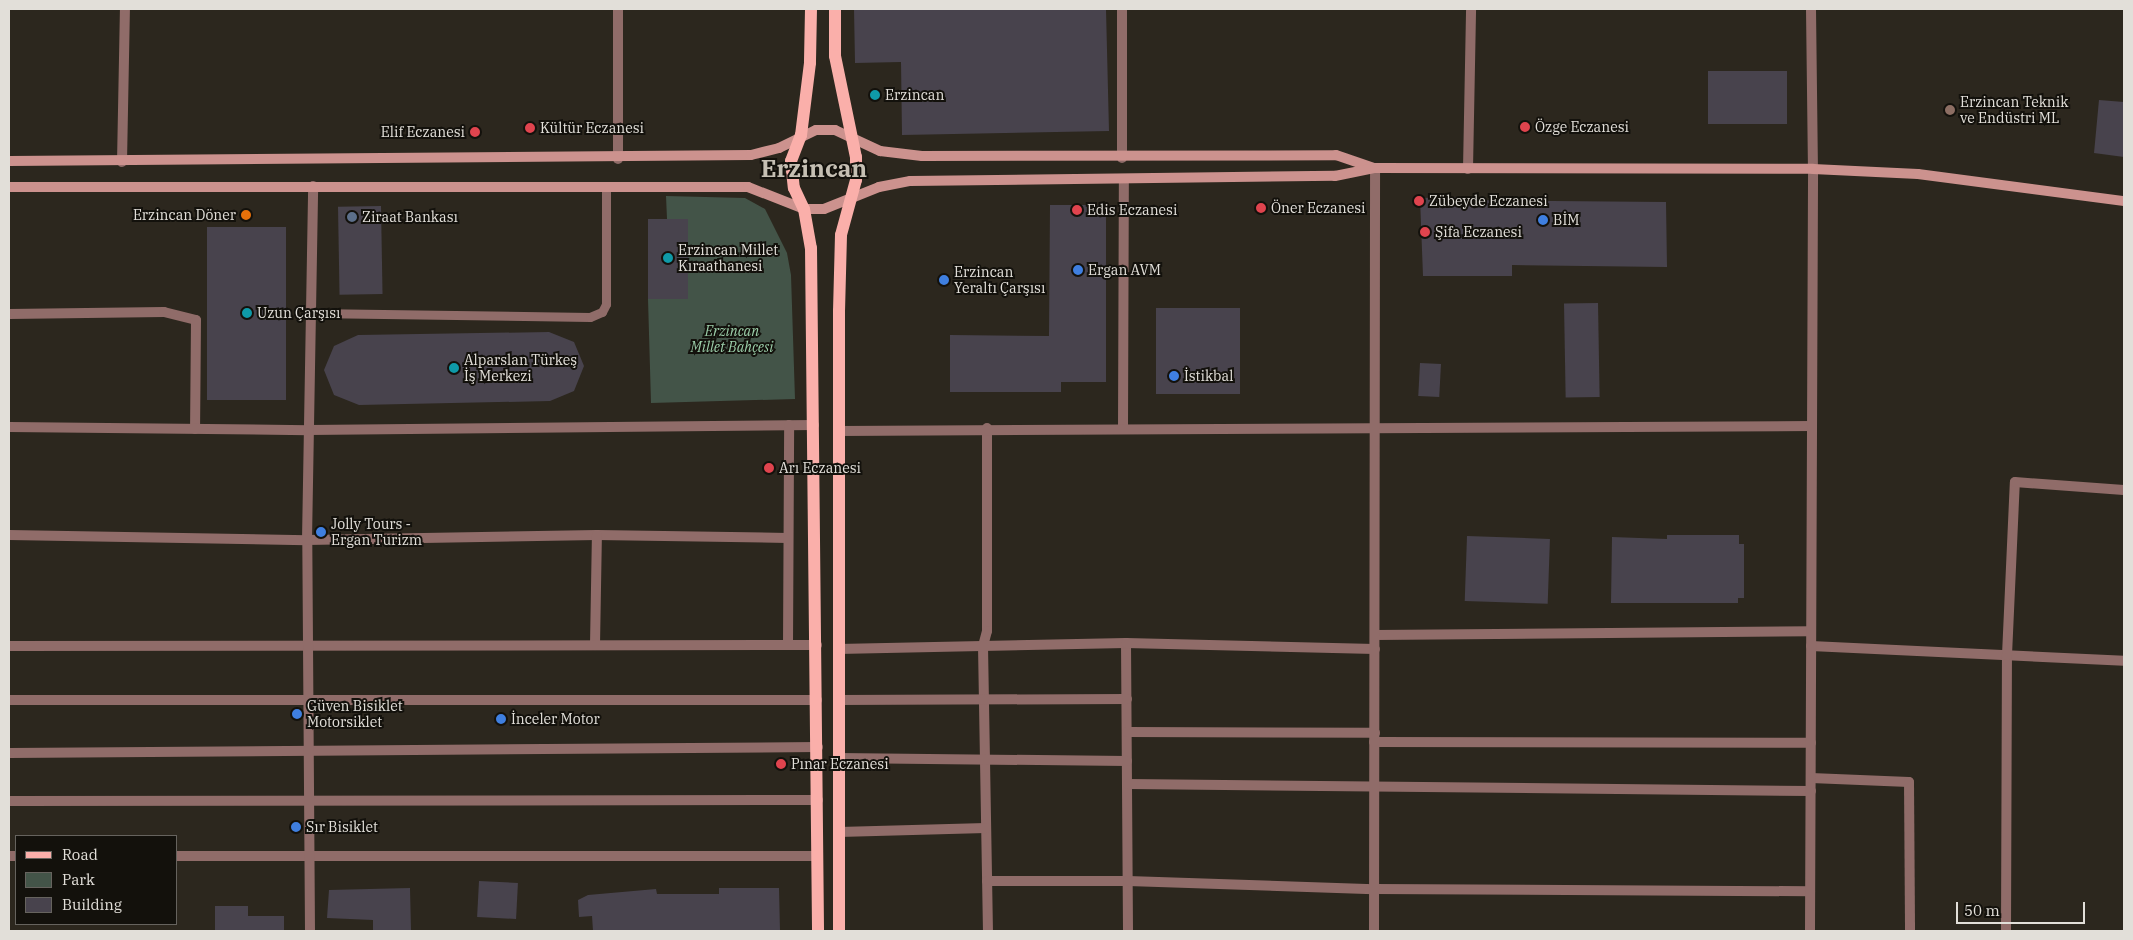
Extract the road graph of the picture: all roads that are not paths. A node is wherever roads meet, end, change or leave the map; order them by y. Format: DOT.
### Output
graph roads {
  1 [pos="125,9"];
  2 [pos="618,9"];
  3 [pos="810,9"];
  4 [pos="835,9"];
  5 [pos="1122,9"];
  6 [pos="1471,9"];
  7 [pos="1811,9"];
  8 [pos="801,134"];
  9 [pos="849,137"];
  10 [pos="1122,158"];
  11 [pos="618,159"];
  12 [pos="9,161"];
  13 [pos="122,162"];
  14 [pos="1375,168"];
  15 [pos="1468,168"];
  16 [pos="1813,169"];
  17 [pos="1124,180"];
  18 [pos="313,186"];
  19 [pos="9,187"];
  20 [pos="606,187"];
  21 [pos="2124,201"];
  22 [pos="848,202"];
  23 [pos="804,210"];
  24 [pos="311,313"];
  25 [pos="9,314"];
  26 [pos="789,425"];
  27 [pos="814,425"];
  28 [pos="1812,426"];
  29 [pos="9,427"];
  30 [pos="987,428"];
  31 [pos="1123,428"];
  32 [pos="195,429"];
  33 [pos="1375,429"];
  34 [pos="309,430"];
  35 [pos="839,431"];
  36 [pos="2124,490"];
  37 [pos="9,535"];
  38 [pos="597,535"];
  39 [pos="788,538"];
  40 [pos="307,540"];
  41 [pos="1811,630"];
  42 [pos="1375,635"];
  43 [pos="1126,643"];
  44 [pos="817,644"];
  45 [pos="595,645"];
  46 [pos="788,645"];
  47 [pos="9,646"];
  48 [pos="308,646"];
  49 [pos="983,646"];
  50 [pos="1811,646"];
  51 [pos="1375,649"];
  52 [pos="838,650"];
  53 [pos="2007,655"];
  54 [pos="2124,661"];
  55 [pos="1127,698"];
  56 [pos="9,700"];
  57 [pos="308,700"];
  58 [pos="817,700"];
  59 [pos="838,700"];
  60 [pos="984,700"];
  61 [pos="1127,732"];
  62 [pos="1374,737"];
  63 [pos="1811,743"];
  64 [pos="818,746"];
  65 [pos="309,751"];
  66 [pos="9,753"];
  67 [pos="838,758"];
  68 [pos="986,758"];
  69 [pos="1127,761"];
  70 [pos="1811,778"];
  71 [pos="1128,784"];
  72 [pos="1374,787"];
  73 [pos="1810,791"];
  74 [pos="309,799"];
  75 [pos="818,800"];
  76 [pos="9,802"];
  77 [pos="986,828"];
  78 [pos="838,832"];
  79 [pos="178,856"];
  80 [pos="310,856"];
  81 [pos="818,856"];
  82 [pos="987,881"];
  83 [pos="1128,881"];
  84 [pos="1374,889"];
  85 [pos="1810,892"];
  86 [pos="310,931"];
  87 [pos="818,931"];
  88 [pos="839,931"];
  89 [pos="988,931"];
  90 [pos="1128,931"];
  91 [pos="1374,931"];
  92 [pos="1810,931"];
  93 [pos="1910,931"];
  94 [pos="2006,931"];
  1 -- 13 [label="street"];
  2 -- 11 [label="street"];
  3 -- 8 [label="main road"];
  4 -- 9 [label="main road"];
  5 -- 10 [label="street"];
  6 -- 15 [label="street"];
  7 -- 16 [label="street"];
  8 -- 9 [label="main road"];
  8 -- 11 [label="main road"];
  8 -- 23 [label="main road"];
  9 -- 10 [label="main road"];
  9 -- 22 [label="main road"];
  10 -- 14 [label="main road"];
  11 -- 13 [label="main road"];
  12 -- 13 [label="main road"];
  14 -- 15 [label="main road"];
  14 -- 17 [label="main road"];
  14 -- 33 [label="street"];
  15 -- 16 [label="main road"];
  16 -- 21 [label="main road"];
  16 -- 28 [label="street"];
  17 -- 22 [label="main road"];
  17 -- 31 [label="street"];
  18 -- 19 [label="main road"];
  18 -- 20 [label="main road"];
  18 -- 24 [label="street"];
  20 -- 23 [label="main road"];
  20 -- 24 [label="lane"];
  22 -- 23 [label="main road"];
  22 -- 35 [label="main road"];
  23 -- 27 [label="main road"];
  24 -- 34 [label="street"];
  25 -- 32 [label="street"];
  26 -- 27 [label="street"];
  26 -- 34 [label="street"];
  26 -- 39 [label="street"];
  27 -- 44 [label="main road"];
  28 -- 33 [label="street"];
  28 -- 41 [label="street"];
  29 -- 32 [label="street"];
  30 -- 31 [label="street"];
  30 -- 35 [label="street"];
  30 -- 49 [label="street"];
  31 -- 33 [label="street"];
  32 -- 34 [label="street"];
  33 -- 42 [label="street"];
  34 -- 40 [label="street"];
  35 -- 52 [label="main road"];
  36 -- 53 [label="street"];
  37 -- 40 [label="street"];
  38 -- 39 [label="street"];
  38 -- 40 [label="street"];
  38 -- 45 [label="street"];
  39 -- 46 [label="street"];
  40 -- 48 [label="street"];
  41 -- 42 [label="street"];
  41 -- 50 [label="street"];
  42 -- 51 [label="street"];
  43 -- 49 [label="street"];
  43 -- 51 [label="street"];
  43 -- 55 [label="street"];
  44 -- 46 [label="street"];
  44 -- 58 [label="main road"];
  45 -- 46 [label="street"];
  45 -- 48 [label="street"];
  47 -- 48 [label="street"];
  48 -- 57 [label="street"];
  49 -- 52 [label="street"];
  49 -- 60 [label="street"];
  50 -- 53 [label="street"];
  50 -- 63 [label="street"];
  51 -- 62 [label="street"];
  52 -- 59 [label="main road"];
  53 -- 54 [label="street"];
  53 -- 94 [label="street"];
  55 -- 60 [label="street"];
  55 -- 61 [label="street"];
  56 -- 57 [label="street"];
  57 -- 58 [label="street"];
  57 -- 65 [label="street"];
  58 -- 64 [label="main road"];
  59 -- 60 [label="street"];
  59 -- 67 [label="main road"];
  60 -- 68 [label="street"];
  61 -- 62 [label="street"];
  61 -- 69 [label="street"];
  62 -- 63 [label="street"];
  62 -- 72 [label="street"];
  63 -- 70 [label="street"];
  64 -- 65 [label="street"];
  64 -- 75 [label="main road"];
  65 -- 66 [label="street"];
  65 -- 74 [label="street"];
  67 -- 68 [label="street"];
  67 -- 78 [label="main road"];
  68 -- 69 [label="street"];
  68 -- 77 [label="street"];
  69 -- 71 [label="street"];
  70 -- 73 [label="street"];
  70 -- 93 [label="street"];
  71 -- 72 [label="street"];
  71 -- 83 [label="street"];
  72 -- 73 [label="street"];
  72 -- 84 [label="street"];
  73 -- 85 [label="street"];
  74 -- 75 [label="street"];
  74 -- 76 [label="street"];
  74 -- 80 [label="street"];
  75 -- 81 [label="main road"];
  77 -- 78 [label="street"];
  77 -- 82 [label="street"];
  78 -- 88 [label="main road"];
  79 -- 80 [label="street"];
  80 -- 81 [label="street"];
  80 -- 86 [label="street"];
  81 -- 87 [label="main road"];
  82 -- 83 [label="street"];
  82 -- 89 [label="street"];
  83 -- 84 [label="street"];
  83 -- 90 [label="street"];
  84 -- 85 [label="street"];
  84 -- 91 [label="street"];
  85 -- 92 [label="street"];
}
